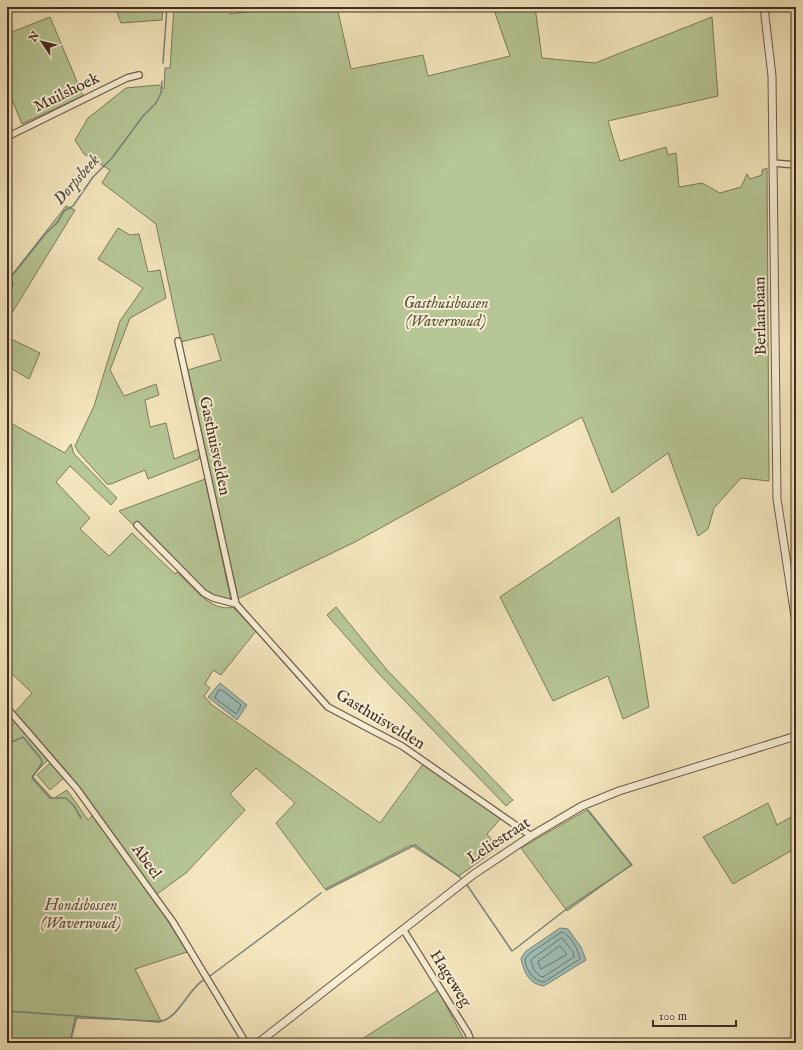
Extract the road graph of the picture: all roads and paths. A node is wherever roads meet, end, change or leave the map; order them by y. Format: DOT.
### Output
graph roads {
  1 [pos="764,7"];
  2 [pos="138,75"];
  3 [pos="7,137"];
  4 [pos="773,163"];
  5 [pos="796,165"];
  6 [pos="178,341"];
  7 [pos="137,525"];
  8 [pos="236,604"];
  9 [pos="796,624"];
  10 [pos="7,708"];
  11 [pos="796,736"];
  12 [pos="531,836"];
  13 [pos="403,930"];
  14 [pos="246,1043"];
  15 [pos="258,1043"];
  16 [pos="472,1043"];
  1 -- 4 [label="street, Berlaarbaan"];
  2 -- 3 [label="street, Muilshoek"];
  4 -- 5 [label="street"];
  4 -- 9 [label="street, Berlaarbaan"];
  6 -- 8 [label="street, Gasthuisvelden"];
  7 -- 8 [label="street"];
  8 -- 12 [label="street, Gasthuisvelden"];
  10 -- 14 [label="street, Abeel"];
  11 -- 12 [label="street, Leliestraat"];
  12 -- 13 [label="street, Leliestraat"];
  13 -- 15 [label="street, Leliestraat"];
  13 -- 16 [label="street, Hageweg"];
}
